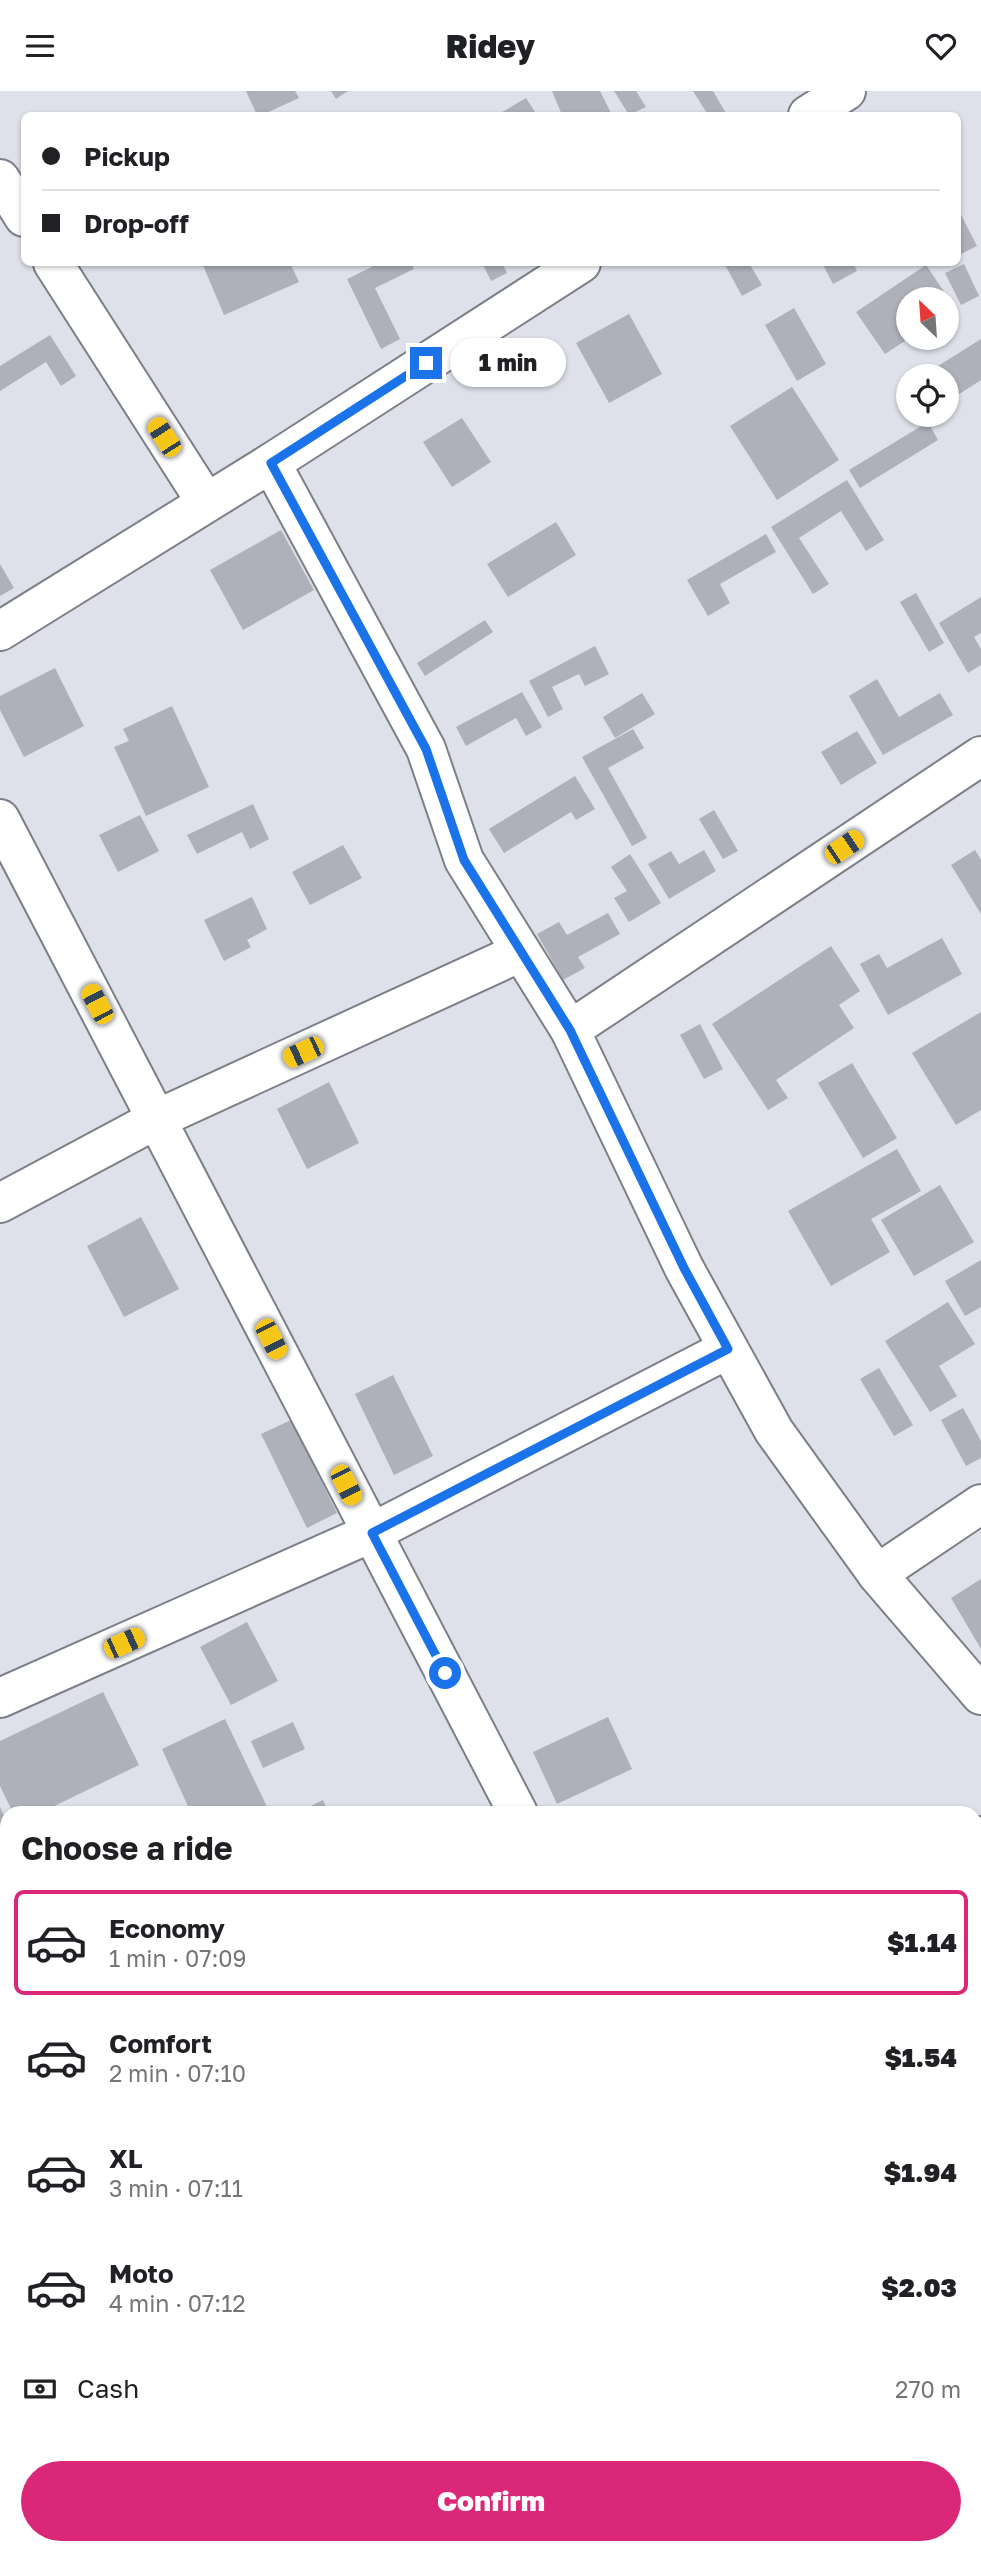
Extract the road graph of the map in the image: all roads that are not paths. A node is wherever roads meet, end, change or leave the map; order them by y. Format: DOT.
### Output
graph roads {
  1 [pos="846,91"];
  2 [pos="813,112"];
  3 [pos="0,179"];
  4 [pos="21,212"];
  5 [pos="55,266"];
  6 [pos="576,266"];
  7 [pos="271,463"];
  8 [pos="206,502"];
  9 [pos="0,631"];
  10 [pos="981,756"];
  11 [pos="0,819"];
  12 [pos="521,951"];
  13 [pos="570,1030"];
  14 [pos="157,1119"];
  15 [pos="0,1203"];
  16 [pos="728,1349"];
  17 [pos="981,1504"];
  18 [pos="372,1533"];
  19 [pos="877,1574"];
  20 [pos="981,1695"];
  21 [pos="0,1698"];
  22 [pos="514,1806"];
  1 -- 2 [label="street"];
  3 -- 4 [label="street"];
  5 -- 8 [label="street"];
  6 -- 7 [label="street"];
  7 -- 8 [label="street"];
  7 -- 12 [label="street"];
  8 -- 9 [label="street"];
  10 -- 13 [label="street"];
  11 -- 14 [label="street"];
  12 -- 13 [label="street"];
  12 -- 14 [label="street"];
  13 -- 16 [label="street"];
  14 -- 15 [label="street"];
  14 -- 18 [label="street"];
  16 -- 18 [label="street"];
  16 -- 19 [label="street"];
  17 -- 19 [label="street"];
  18 -- 21 [label="street"];
  18 -- 22 [label="street"];
  19 -- 20 [label="street"];
}
